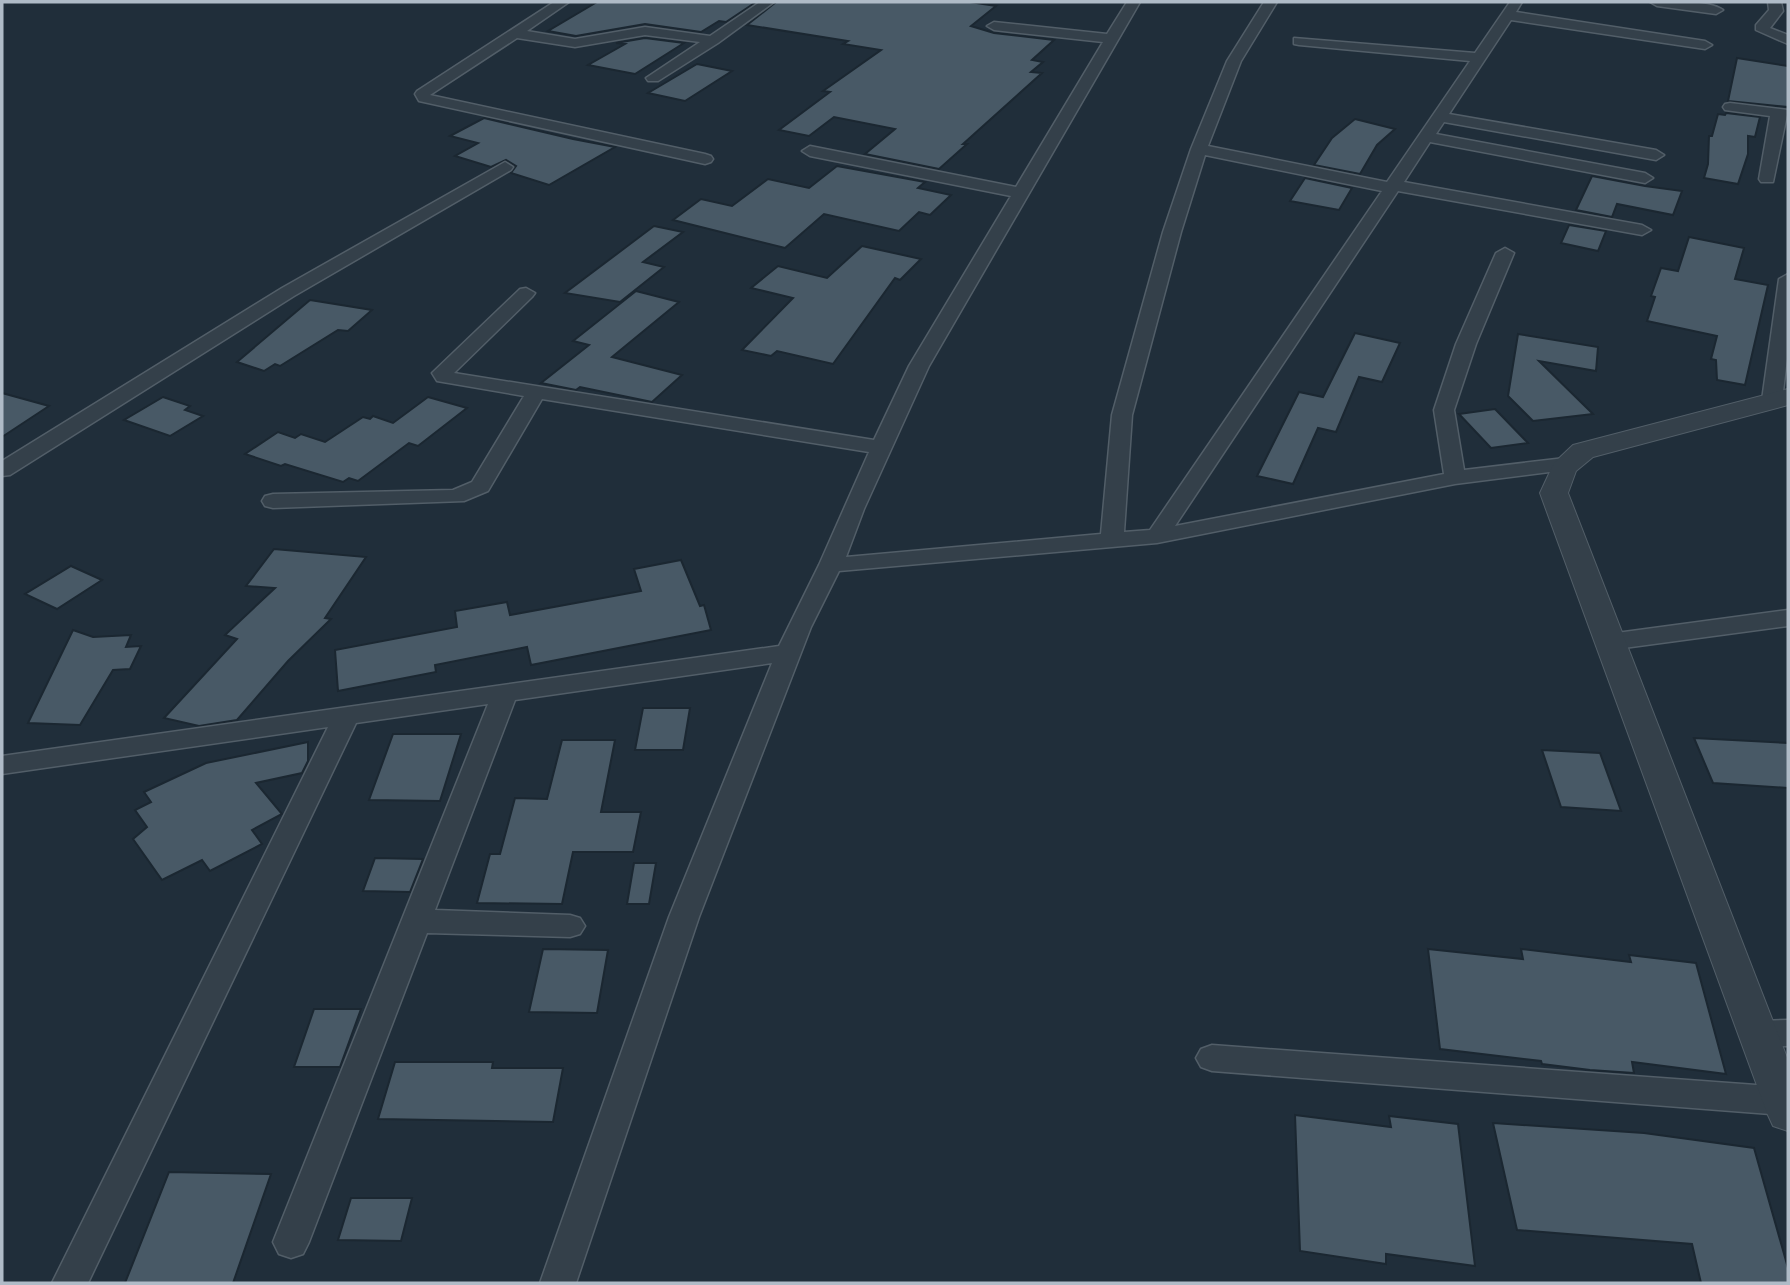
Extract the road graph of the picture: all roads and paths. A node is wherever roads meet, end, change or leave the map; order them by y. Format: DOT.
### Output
graph roads {
  1 [pos="562,2"];
  2 [pos="768,2"];
  3 [pos="1133,2"];
  4 [pos="1269,2"];
  5 [pos="1657,2"];
  6 [pos="1774,2"];
  7 [pos="1511,9"];
  8 [pos="1716,10"];
  9 [pos="993,26"];
  10 [pos="514,33"];
  11 [pos="1111,39"];
  12 [pos="713,40"];
  13 [pos="1788,40"];
  14 [pos="1299,41"];
  15 [pos="1705,45"];
  16 [pos="1479,58"];
  17 [pos="653,79"];
  18 [pos="1730,107"];
  19 [pos="1783,113"];
  20 [pos="1441,117"];
  21 [pos="1428,136"];
  22 [pos="1199,149"];
  23 [pos="810,151"];
  24 [pos="1656,155"];
  25 [pos="705,159"];
  26 [pos="505,167"];
  27 [pos="1645,178"];
  28 [pos="1767,179"];
  29 [pos="1393,187"];
  30 [pos="1021,192"];
  31 [pos="1642,230"];
  32 [pos="1505,253"];
  33 [pos="1788,279"];
  34 [pos="526,293"];
  35 [pos="535,394"];
  36 [pos="1780,398"];
  37 [pos="882,448"];
  38 [pos="1565,464"];
  39 [pos="2,470"];
  40 [pos="1455,478"];
  41 [pos="273,501"];
  42 [pos="1157,536"];
  43 [pos="1112,540"];
  44 [pos="831,565"];
  45 [pos="1788,618"];
  46 [pos="1609,642"];
  47 [pos="789,653"];
  48 [pos="505,694"];
  49 [pos="347,715"];
  50 [pos="2,765"];
  51 [pos="416,921"];
  52 [pos="570,926"];
  53 [pos="1773,1033"];
  54 [pos="1212,1058"];
  55 [pos="1786,1107"];
  56 [pos="291,1242"];
  57 [pos="70,1283"];
  58 [pos="558,1283"];
  1 -- 10 [label="street"];
  2 -- 12 [label="street"];
  3 -- 11 [label="street"];
  4 -- 22 [label="street"];
  5 -- 8 [label="street"];
  6 -- 13 [label="street"];
  7 -- 15 [label="street"];
  7 -- 16 [label="street"];
  9 -- 11 [label="street"];
  10 -- 12 [label="street"];
  10 -- 25 [label="street"];
  11 -- 30 [label="street"];
  12 -- 17 [label="street"];
  14 -- 16 [label="street"];
  16 -- 20 [label="street"];
  18 -- 19 [label="street"];
  19 -- 28 [label="street"];
  20 -- 21 [label="street"];
  20 -- 24 [label="street"];
  21 -- 27 [label="street"];
  21 -- 29 [label="street"];
  22 -- 29 [label="street"];
  22 -- 43 [label="street"];
  23 -- 30 [label="street"];
  26 -- 39 [label="street"];
  29 -- 31 [label="street"];
  29 -- 42 [label="street"];
  30 -- 37 [label="street"];
  32 -- 40 [label="street"];
  33 -- 36 [label="street"];
  34 -- 35 [label="street"];
  35 -- 37 [label="street"];
  35 -- 41 [label="street"];
  36 -- 38 [label="street"];
  37 -- 44 [label="street"];
  38 -- 40 [label="street"];
  38 -- 46 [label="street"];
  40 -- 42 [label="street"];
  42 -- 43 [label="street"];
  43 -- 44 [label="street"];
  44 -- 47 [label="street"];
  45 -- 46 [label="street"];
  46 -- 53 [label="street"];
  47 -- 48 [label="street"];
  47 -- 58 [label="street"];
  48 -- 49 [label="street"];
  48 -- 51 [label="street"];
  49 -- 50 [label="street"];
  49 -- 57 [label="street"];
  51 -- 52 [label="street"];
  51 -- 56 [label="street"];
  53 -- 55 [label="street"];
  54 -- 55 [label="street"];
}
